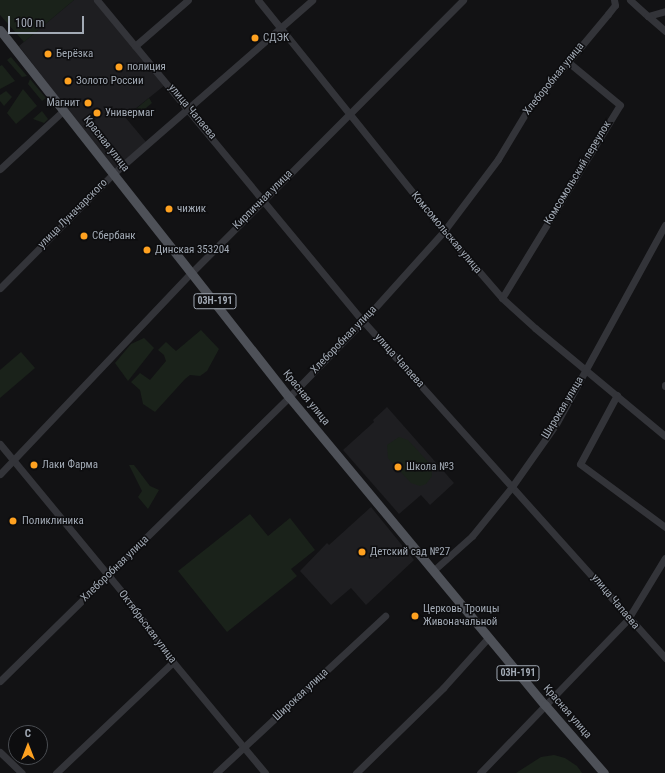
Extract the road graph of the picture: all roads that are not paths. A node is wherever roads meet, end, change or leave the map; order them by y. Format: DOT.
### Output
graph roads {
  1 [pos="98,0"];
  2 [pos="188,0"];
  3 [pos="258,0"];
  4 [pos="312,0"];
  5 [pos="463,0"];
  6 [pos="614,0"];
  7 [pos="630,0"];
  8 [pos="665,11"];
  9 [pos="648,16"];
  10 [pos="281,29"];
  11 [pos="0,30"];
  12 [pos="665,31"];
  13 [pos="135,46"];
  14 [pos="568,62"];
  15 [pos="190,109"];
  16 [pos="64,110"];
  17 [pos="349,113"];
  18 [pos="0,169"];
  19 [pos="114,173"];
  20 [pos="263,200"];
  21 [pos="665,226"];
  22 [pos="444,231"];
  23 [pos="192,272"];
  24 [pos="0,288"];
  25 [pos="502,298"];
  26 [pos="363,321"];
  27 [pos="586,369"];
  28 [pos="617,395"];
  29 [pos="289,397"];
  30 [pos="664,432"];
  31 [pos="0,444"];
  32 [pos="13,460"];
  33 [pos="0,474"];
  34 [pos="511,488"];
  35 [pos="665,527"];
  36 [pos="665,558"];
  37 [pos="434,570"];
  38 [pos="108,577"];
  39 [pos="385,616"];
  40 [pos="628,619"];
  41 [pos="488,638"];
  42 [pos="665,658"];
  43 [pos="173,662"];
  44 [pos="0,682"];
  45 [pos="545,705"];
  46 [pos="243,749"];
  47 [pos="0,752"];
  48 [pos="22,773"];
  49 [pos="56,773"];
  50 [pos="216,773"];
  51 [pos="265,773"];
  52 [pos="356,773"];
  53 [pos="480,773"];
  54 [pos="604,773"];
  1 -- 13 [label="street, улица Чапаева"];
  2 -- 13 [label="street"];
  3 -- 10 [label="street, Комсомольская улица"];
  4 -- 10 [label="street, улица Луначарского"];
  5 -- 17 [label="street, Кирпичная улица"];
  6 -- 14 [label="street, Хлеборобная улица"];
  7 -- 9 [label="street"];
  8 -- 9 [label="street"];
  9 -- 12 [label="street"];
  10 -- 15 [label="street, улица Луначарского"];
  10 -- 17 [label="street, Комсомольская улица"];
  11 -- 16 [label="main road, Красная улица / 03Н-191"];
  13 -- 15 [label="street, улица Чапаева"];
  14 -- 22 [label="street, Хлеборобная улица"];
  14 -- 25 [label="street, Комсомольский переулок"];
  15 -- 19 [label="street, улица Луначарского"];
  15 -- 20 [label="street, улица Чапаева"];
  16 -- 18 [label="street"];
  16 -- 19 [label="main road, Красная улица / 03Н-191"];
  17 -- 20 [label="street, Кирпичная улица"];
  17 -- 22 [label="street, Комсомольская улица"];
  19 -- 23 [label="main road, Красная улица / 03Н-191"];
  19 -- 24 [label="street, улица Луначарского"];
  20 -- 23 [label="street, Кирпичная улица"];
  20 -- 26 [label="street, улица Чапаева"];
  21 -- 27 [label="street, Широкая улица"];
  22 -- 25 [label="street, Комсомольская улица"];
  22 -- 26 [label="street, Хлеборобная улица"];
  23 -- 29 [label="main road, Красная улица / 03Н-191"];
  23 -- 32 [label="street, Кирпичная улица"];
  25 -- 27 [label="street, Комсомольская улица"];
  26 -- 29 [label="street, Хлеборобная улица"];
  26 -- 34 [label="street, улица Чапаева"];
  27 -- 28 [label="street, Комсомольская улица"];
  27 -- 34 [label="street, Широкая улица"];
  28 -- 30 [label="street, Комсомольская улица"];
  28 -- 35 [label="street"];
  29 -- 37 [label="main road, Красная улица / 03Н-191"];
  29 -- 38 [label="street, Хлеборобная улица"];
  31 -- 32 [label="street, Октябрьская улица"];
  32 -- 33 [label="street, Кирпичная улица"];
  32 -- 38 [label="street, Октябрьская улица"];
  34 -- 37 [label="street, Широкая улица"];
  34 -- 40 [label="street, улица Чапаева"];
  36 -- 40 [label="street"];
  37 -- 41 [label="main road, Красная улица / 03Н-191"];
  38 -- 43 [label="street, Октябрьская улица"];
  38 -- 44 [label="street, Хлеборобная улица"];
  39 -- 46 [label="street, Широкая улица"];
  40 -- 42 [label="street, улица Чапаева"];
  40 -- 45 [label="street"];
  41 -- 45 [label="main road, Красная улица / 03Н-191"];
  41 -- 52 [label="street"];
  43 -- 46 [label="street, Октябрьская улица"];
  43 -- 49 [label="street"];
  45 -- 53 [label="street"];
  45 -- 54 [label="main road, Красная улица / 03Н-191"];
  46 -- 50 [label="street, Широкая улица"];
  46 -- 51 [label="street, Октябрьская улица"];
  47 -- 48 [label="street"];
}
